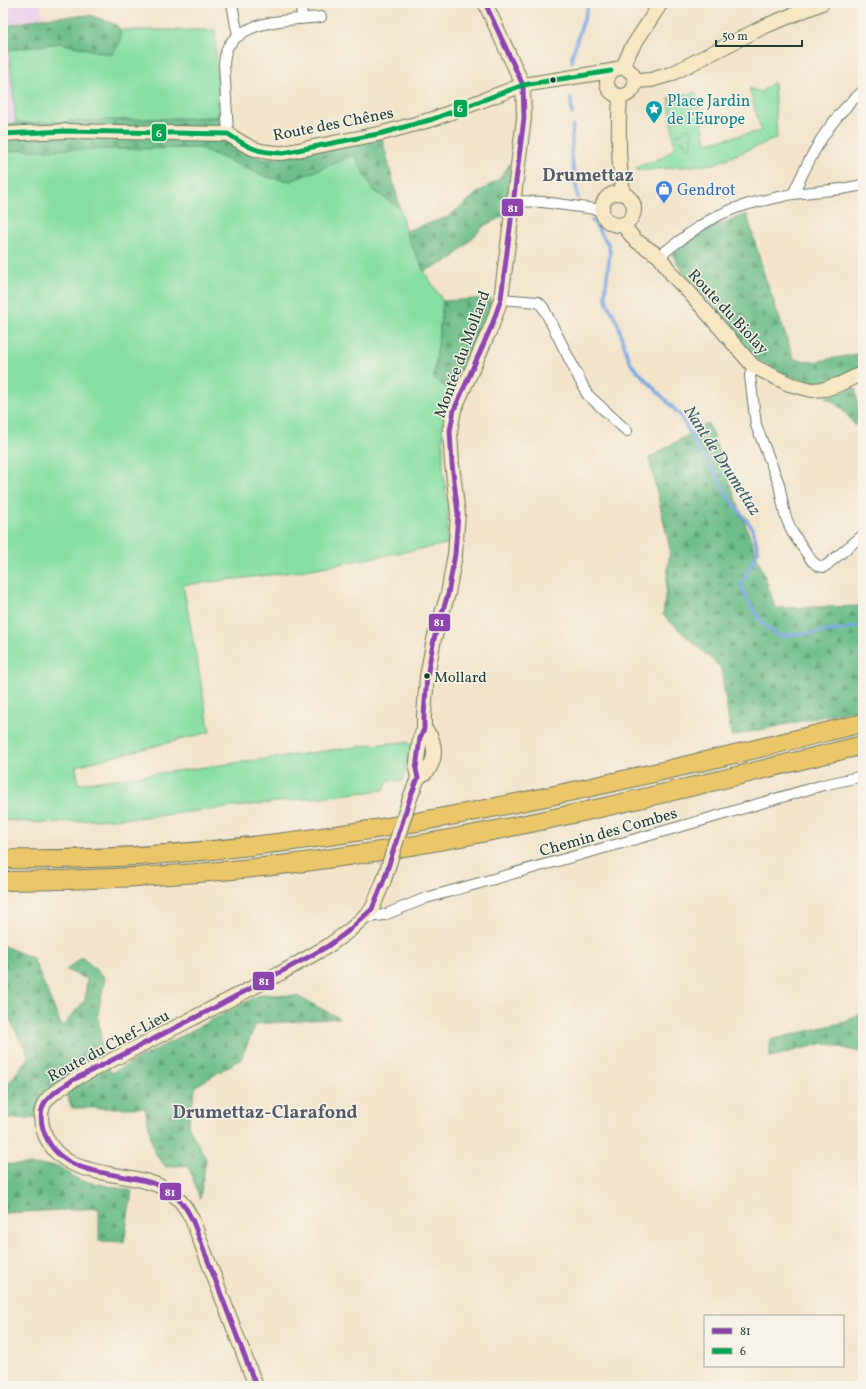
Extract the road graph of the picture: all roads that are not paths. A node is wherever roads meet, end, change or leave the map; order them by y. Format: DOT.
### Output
graph roads {
  1 [pos="232,3"];
  2 [pos="301,3"];
  3 [pos="485,3"];
  4 [pos="661,3"];
  5 [pos="822,3"];
  6 [pos="321,18"];
  7 [pos="302,19"];
  8 [pos="239,36"];
  9 [pos="614,72"];
  10 [pos="635,84"];
  11 [pos="523,85"];
  12 [pos="863,91"];
  13 [pos="617,96"];
  14 [pos="3,134"];
  15 [pos="228,134"];
  16 [pos="863,184"];
  17 [pos="619,193"];
  18 [pos="793,194"];
  19 [pos="513,201"];
  20 [pos="602,210"];
  21 [pos="626,222"];
  22 [pos="659,256"];
  23 [pos="501,300"];
  24 [pos="753,366"];
  25 [pos="863,372"];
  26 [pos="627,431"];
  27 [pos="863,535"];
  28 [pos="863,723"];
  29 [pos="863,745"];
  30 [pos="863,776"];
  31 [pos="3,860"];
  32 [pos="384,880"];
  33 [pos="3,881"];
  34 [pos="362,918"];
  35 [pos="256,1386"];
  1 -- 8 [label="street"];
  2 -- 7 [label="street"];
  3 -- 11 [label="main road"];
  4 -- 9 [label="main road"];
  5 -- 10 [label="main road"];
  6 -- 7 [label="street"];
  7 -- 8 [label="street"];
  8 -- 15 [label="street"];
  9 -- 10 [label="main road"];
  9 -- 11 [label="main road, Route des Chênes"];
  9 -- 13 [label="main road"];
  10 -- 13 [label="main road"];
  11 -- 15 [label="main road, Route des Chênes"];
  11 -- 19 [label="main road, Montée du Mollard"];
  12 -- 18 [label="street"];
  13 -- 17 [label="main road"];
  14 -- 15 [label="main road"];
  16 -- 18 [label="street"];
  17 -- 20 [label="main road"];
  17 -- 21 [label="main road"];
  18 -- 22 [label="street"];
  19 -- 20 [label="street"];
  19 -- 23 [label="main road, Montée du Mollard"];
  20 -- 21 [label="main road"];
  21 -- 22 [label="main road, Route du Biolay"];
  22 -- 24 [label="main road, Route du Biolay"];
  23 -- 26 [label="street"];
  23 -- 32 [label="main road, Montée du Mollard, bridge"];
  24 -- 25 [label="main road, Route du Biolay"];
  24 -- 27 [label="street"];
  28 -- 31 [label="highway"];
  29 -- 33 [label="highway"];
  30 -- 34 [label="street, Chemin des Combes"];
  32 -- 34 [label="main road, Route du Chef-Lieu"];
  34 -- 35 [label="main road, Route du Chef-Lieu"];
}
